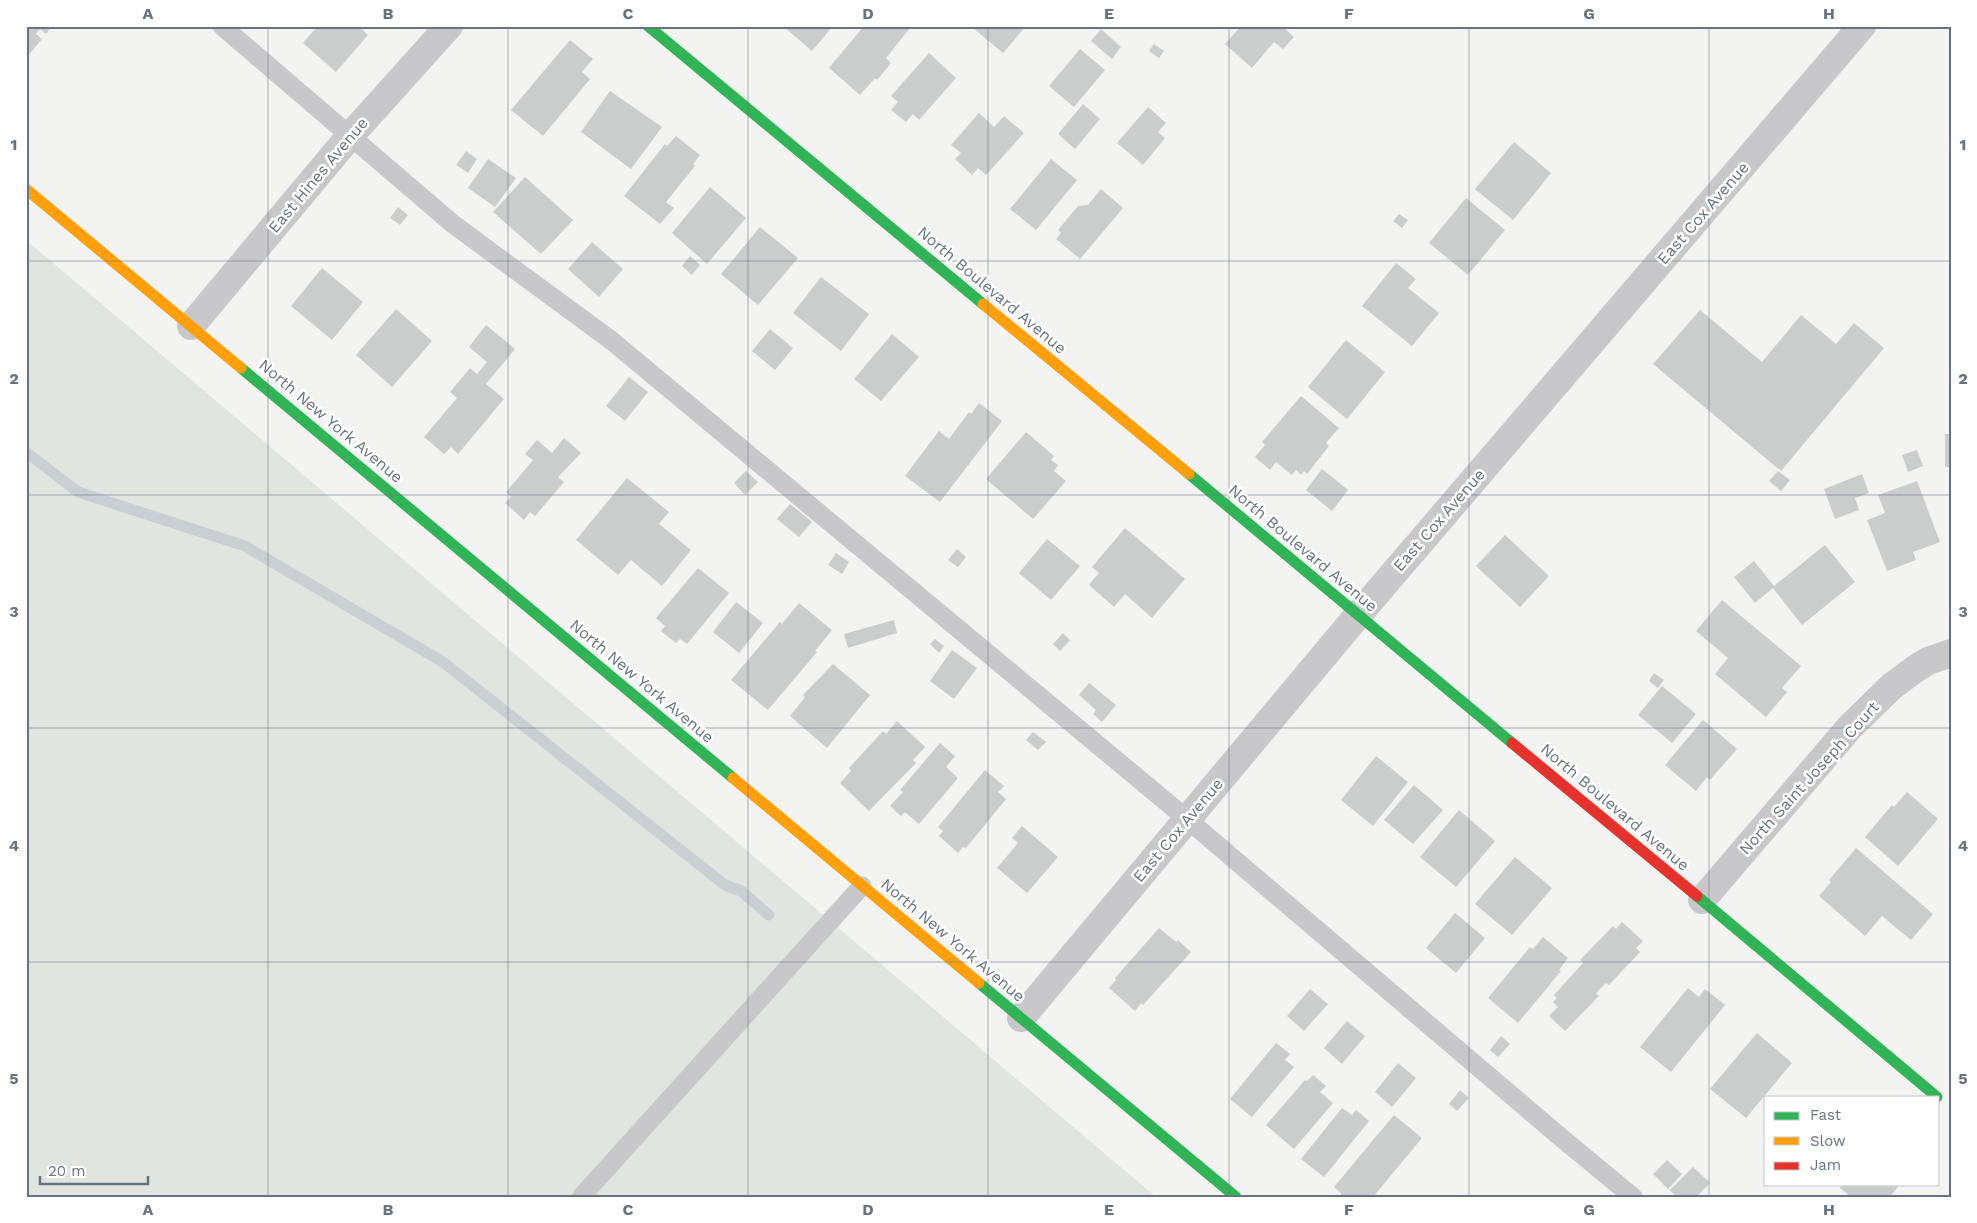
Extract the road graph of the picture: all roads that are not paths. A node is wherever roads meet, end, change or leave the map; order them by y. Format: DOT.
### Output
graph roads {
  1 [pos="222,26"];
  2 [pos="449,26"];
  3 [pos="648,26"];
  4 [pos="1862,26"];
  5 [pos="349,137"];
  6 [pos="26,189"];
  7 [pos="191,326"];
  8 [pos="1358,615"];
  9 [pos="1951,653"];
  10 [pos="1187,819"];
  11 [pos="862,886"];
  12 [pos="1702,900"];
  13 [pos="1021,1018"];
  14 [pos="1936,1096"];
  15 [pos="581,1197"];
  16 [pos="1236,1197"];
  17 [pos="1633,1197"];
  1 -- 5 [label="lane"];
  2 -- 5 [label="street, East Hines Avenue"];
  3 -- 8 [label="street, North Boulevard Avenue"];
  4 -- 8 [label="street, East Cox Avenue"];
  5 -- 7 [label="street, East Hines Avenue"];
  5 -- 10 [label="lane"];
  6 -- 7 [label="street, North New York Avenue"];
  7 -- 11 [label="street, North New York Avenue"];
  8 -- 10 [label="street, East Cox Avenue"];
  8 -- 12 [label="street, North Boulevard Avenue"];
  9 -- 12 [label="street, North Saint Joseph Court"];
  10 -- 13 [label="street, East Cox Avenue"];
  10 -- 17 [label="lane"];
  11 -- 13 [label="street, North New York Avenue"];
  11 -- 15 [label="lane"];
  12 -- 14 [label="street, North Boulevard Avenue"];
  13 -- 16 [label="street, North New York Avenue"];
}
